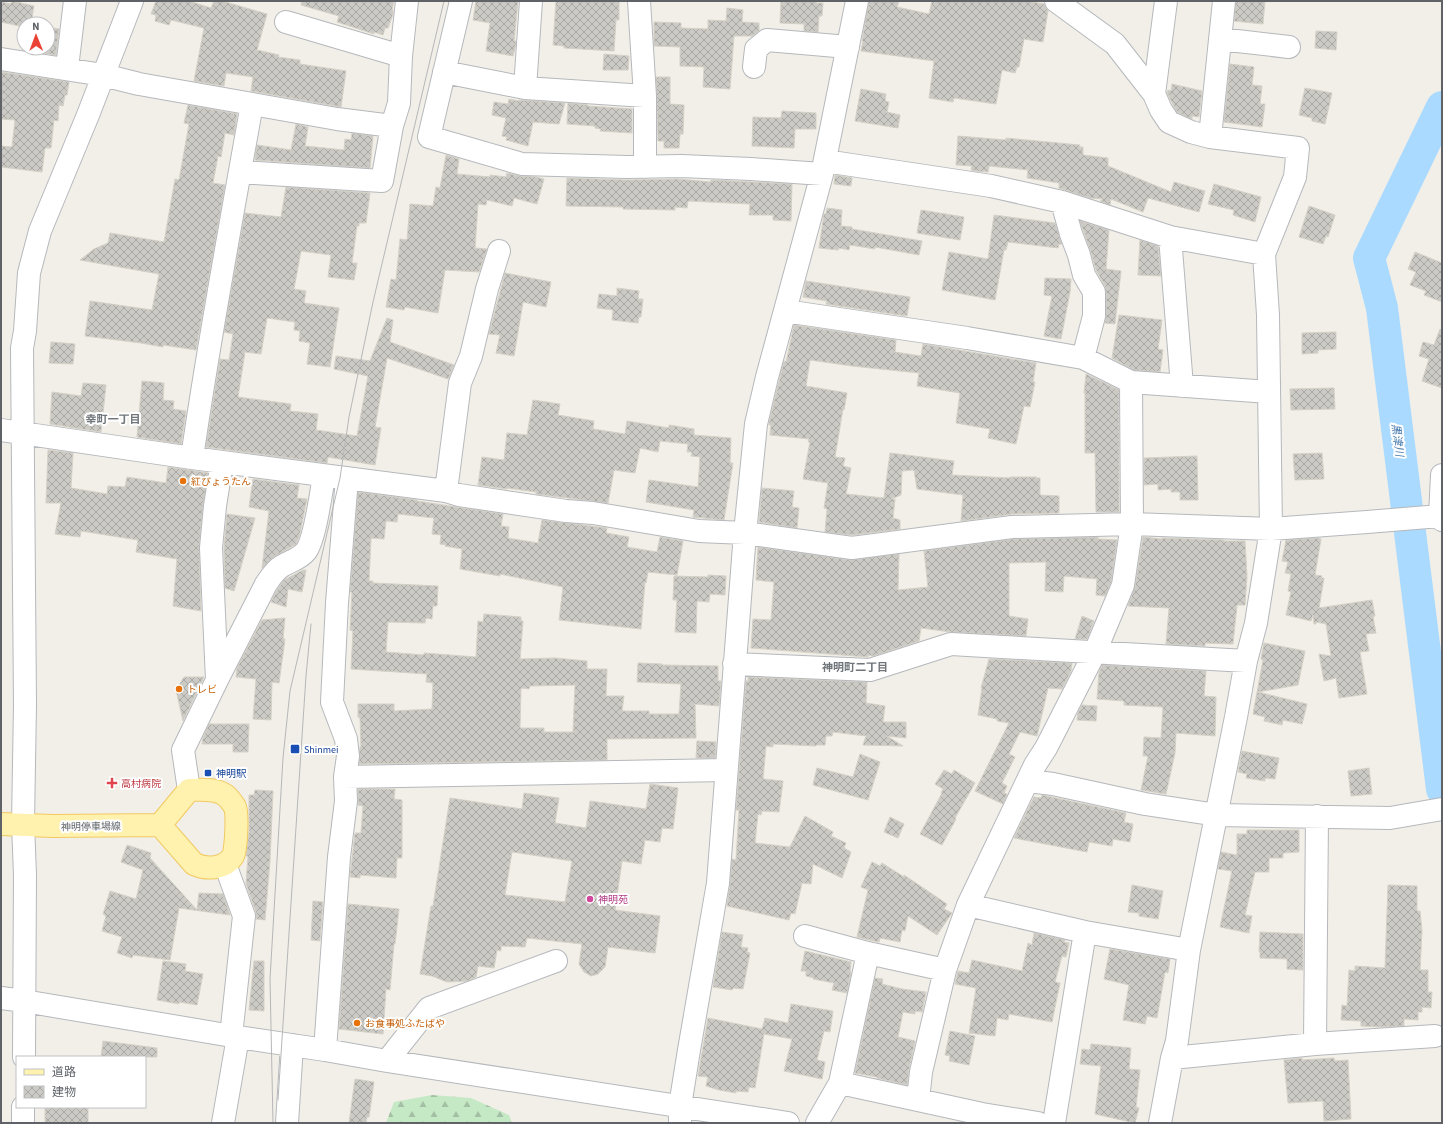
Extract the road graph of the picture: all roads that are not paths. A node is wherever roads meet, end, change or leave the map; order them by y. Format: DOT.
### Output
graph roads {
  1 [pos="75,1"];
  2 [pos="132,1"];
  3 [pos="407,1"];
  4 [pos="462,1"];
  5 [pos="531,1"];
  6 [pos="638,1"];
  7 [pos="857,1"];
  8 [pos="1056,1"];
  9 [pos="1166,1"];
  10 [pos="1224,1"];
  11 [pos="286,22"];
  12 [pos="1220,38"];
  13 [pos="848,47"];
  14 [pos="1289,47"];
  15 [pos="401,56"];
  16 [pos="1,59"];
  17 [pos="754,67"];
  18 [pos="67,68"];
  19 [pos="444,72"];
  20 [pos="103,75"];
  21 [pos="526,88"];
  22 [pos="1154,94"];
  23 [pos="645,96"];
  24 [pos="252,104"];
  25 [pos="392,126"];
  26 [pos="1210,137"];
  27 [pos="646,167"];
  28 [pos="824,168"];
  29 [pos="240,172"];
  30 [pos="1062,202"];
  31 [pos="1170,237"];
  32 [pos="499,251"];
  33 [pos="1264,254"];
  34 [pos="785,311"];
  35 [pos="1083,358"];
  36 [pos="1130,382"];
  37 [pos="1182,386"];
  38 [pos="1269,392"];
  39 [pos="1,430"];
  40 [pos="23,433"];
  41 [pos="192,458"];
  42 [pos="222,462"];
  43 [pos="1442,475"];
  44 [pos="324,476"];
  45 [pos="347,478"];
  46 [pos="446,491"];
  47 [pos="1438,517"];
  48 [pos="1132,524"];
  49 [pos="1271,528"];
  50 [pos="745,533"];
  51 [pos="1095,652"];
  52 [pos="1246,661"];
  53 [pos="734,664"];
  54 [pos="217,680"];
  55 [pos="726,770"];
  56 [pos="345,777"];
  57 [pos="1028,781"];
  58 [pos="189,790"];
  59 [pos="1442,809"];
  60 [pos="1217,815"];
  61 [pos="1317,816"];
  62 [pos="1,824"];
  63 [pos="23,824"];
  64 [pos="160,825"];
  65 [pos="225,864"];
  66 [pos="968,905"];
  67 [pos="1086,932"];
  68 [pos="805,936"];
  69 [pos="1189,950"];
  70 [pos="868,953"];
  71 [pos="556,961"];
  72 [pos="944,970"];
  73 [pos="1,998"];
  74 [pos="24,1001"];
  75 [pos="1435,1036"];
  76 [pos="234,1037"];
  77 [pos="1316,1044"];
  78 [pos="292,1045"];
  79 [pos="325,1050"];
  80 [pos="24,1056"];
  81 [pos="1172,1058"];
  82 [pos="387,1061"];
  83 [pos="840,1083"];
  84 [pos="918,1100"];
  85 [pos="23,1108"];
  86 [pos="680,1115"];
  87 [pos="982,1118"];
  88 [pos="23,1123"];
  89 [pos="223,1123"];
  90 [pos="287,1123"];
  91 [pos="788,1123"];
  92 [pos="817,1123"];
  93 [pos="1038,1123"];
  94 [pos="1054,1123"];
  95 [pos="1160,1123"];
  1 -- 18 [label="street"];
  2 -- 20 [label="street"];
  3 -- 15 [label="street"];
  4 -- 19 [label="street"];
  5 -- 21 [label="street"];
  6 -- 23 [label="street"];
  7 -- 13 [label="street"];
  8 -- 22 [label="street"];
  9 -- 22 [label="street"];
  10 -- 12 [label="street"];
  11 -- 15 [label="street"];
  12 -- 14 [label="street"];
  12 -- 26 [label="street"];
  13 -- 17 [label="street"];
  13 -- 28 [label="street"];
  15 -- 25 [label="street"];
  16 -- 18 [label="street"];
  18 -- 20 [label="street"];
  19 -- 21 [label="street"];
  19 -- 27 [label="street"];
  20 -- 24 [label="street"];
  20 -- 40 [label="street"];
  21 -- 23 [label="street"];
  22 -- 26 [label="street"];
  23 -- 27 [label="street"];
  24 -- 25 [label="street"];
  24 -- 29 [label="street"];
  25 -- 29 [label="street"];
  26 -- 33 [label="street"];
  27 -- 28 [label="street"];
  28 -- 30 [label="street"];
  28 -- 34 [label="street"];
  29 -- 41 [label="street"];
  30 -- 31 [label="street"];
  30 -- 35 [label="street"];
  31 -- 33 [label="street"];
  31 -- 37 [label="street"];
  32 -- 46 [label="street"];
  33 -- 38 [label="street"];
  34 -- 35 [label="street"];
  34 -- 50 [label="street"];
  35 -- 36 [label="street"];
  36 -- 37 [label="street"];
  36 -- 48 [label="street"];
  37 -- 38 [label="street"];
  38 -- 49 [label="street"];
  39 -- 40 [label="street"];
  40 -- 41 [label="street"];
  40 -- 63 [label="street"];
  41 -- 42 [label="street"];
  42 -- 44 [label="street"];
  42 -- 54 [label="street"];
  43 -- 47 [label="street"];
  44 -- 45 [label="street"];
  44 -- 54 [label="street"];
  45 -- 46 [label="street"];
  45 -- 56 [label="street"];
  46 -- 50 [label="street"];
  47 -- 49 [label="street"];
  48 -- 49 [label="street"];
  48 -- 50 [label="street"];
  48 -- 51 [label="street"];
  49 -- 52 [label="street"];
  50 -- 53 [label="street"];
  51 -- 52 [label="street"];
  51 -- 53 [label="street"];
  51 -- 57 [label="street"];
  52 -- 60 [label="street"];
  53 -- 55 [label="street"];
  54 -- 58 [label="street"];
  55 -- 56 [label="street"];
  55 -- 86 [label="street"];
  56 -- 79 [label="street"];
  57 -- 60 [label="street"];
  57 -- 66 [label="street"];
  58 -- 64 [label="main road"];
  58 -- 65 [label="main road"];
  59 -- 61 [label="street"];
  60 -- 61 [label="street"];
  60 -- 69 [label="street"];
  61 -- 77 [label="street"];
  62 -- 63 [label="main road, 神明停車場線"];
  63 -- 64 [label="main road, 神明停車場線"];
  63 -- 74 [label="street"];
  64 -- 65 [label="main road"];
  65 -- 76 [label="street"];
  66 -- 67 [label="street"];
  66 -- 72 [label="street"];
  67 -- 69 [label="street"];
  67 -- 94 [label="street"];
  68 -- 70 [label="street"];
  69 -- 81 [label="street"];
  70 -- 72 [label="street"];
  70 -- 83 [label="street"];
  71 -- 82 [label="street"];
  72 -- 84 [label="street"];
  73 -- 74 [label="street"];
  74 -- 76 [label="street"];
  74 -- 80 [label="street"];
  75 -- 77 [label="street"];
  76 -- 78 [label="street"];
  76 -- 89 [label="street"];
  77 -- 81 [label="street"];
  78 -- 79 [label="street"];
  78 -- 90 [label="street"];
  79 -- 82 [label="street"];
  81 -- 95 [label="street"];
  82 -- 86 [label="street"];
  83 -- 84 [label="street"];
  83 -- 92 [label="street"];
  84 -- 87 [label="street"];
  85 -- 88 [label="street"];
  86 -- 91 [label="street"];
  87 -- 93 [label="street"];
}
